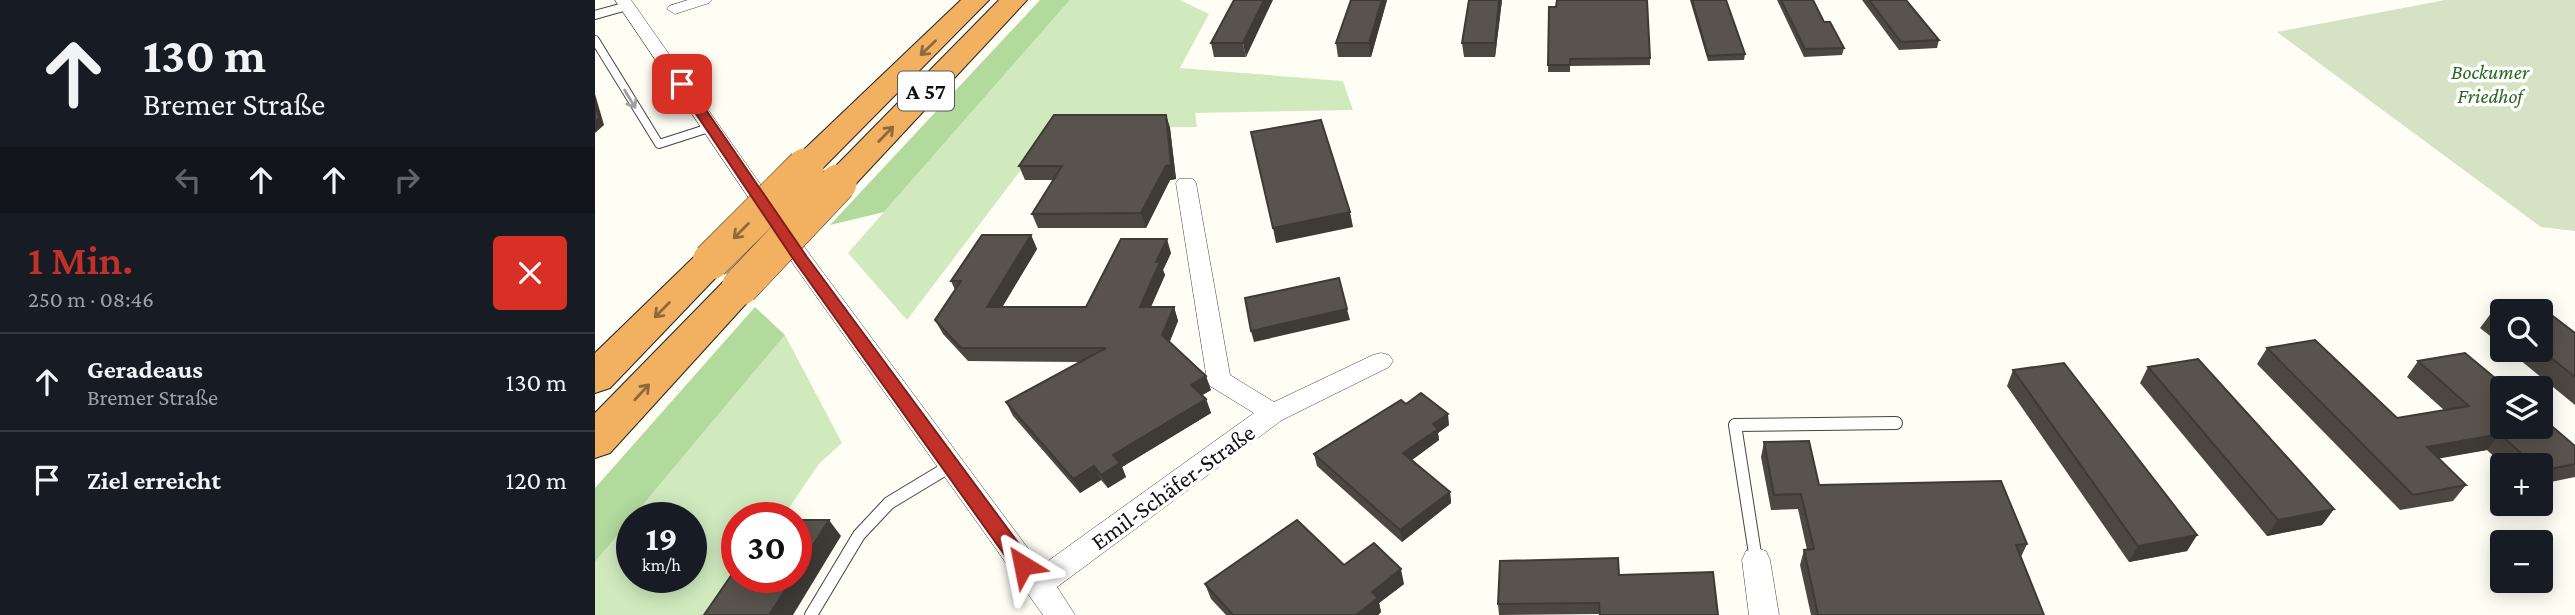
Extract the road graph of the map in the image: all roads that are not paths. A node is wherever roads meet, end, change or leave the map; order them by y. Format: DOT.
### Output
graph roads {
  1 [pos="704,0"];
  2 [pos="976,0"];
  3 [pos="1014,0"];
  4 [pos="625,3"];
  5 [pos="675,9"];
  6 [pos="595,15"];
  7 [pos="595,40"];
  8 [pos="712,127"];
  9 [pos="1186,183"];
  10 [pos="1381,361"];
  11 [pos="595,377"];
  12 [pos="1273,413"];
  13 [pos="1896,423"];
  14 [pos="595,441"];
  15 [pos="953,465"];
  16 [pos="1756,560"];
  17 [pos="1037,585"];
  18 [pos="811,615"];
  19 [pos="1060,615"];
  20 [pos="1764,615"];
  1 -- 5 [label="street"];
  2 -- 11 [label="highway, A 57, one-way, bridge"];
  14 -- 3 [label="highway, A 57, one-way, bridge"];
  4 -- 6 [label="lane"];
  4 -- 8 [label="street"];
  7 -- 8 [label="lane, one-way"];
  8 -- 15 [label="street"];
  9 -- 12 [label="street, Emil-Schäfer-Straße"];
  10 -- 12 [label="street, Emil-Schäfer-Straße"];
  12 -- 17 [label="street, Emil-Schäfer-Straße"];
  13 -- 16 [label="lane"];
  15 -- 17 [label="street"];
  15 -- 18 [label="lane"];
  16 -- 20 [label="street"];
  17 -- 19 [label="street"];
}
